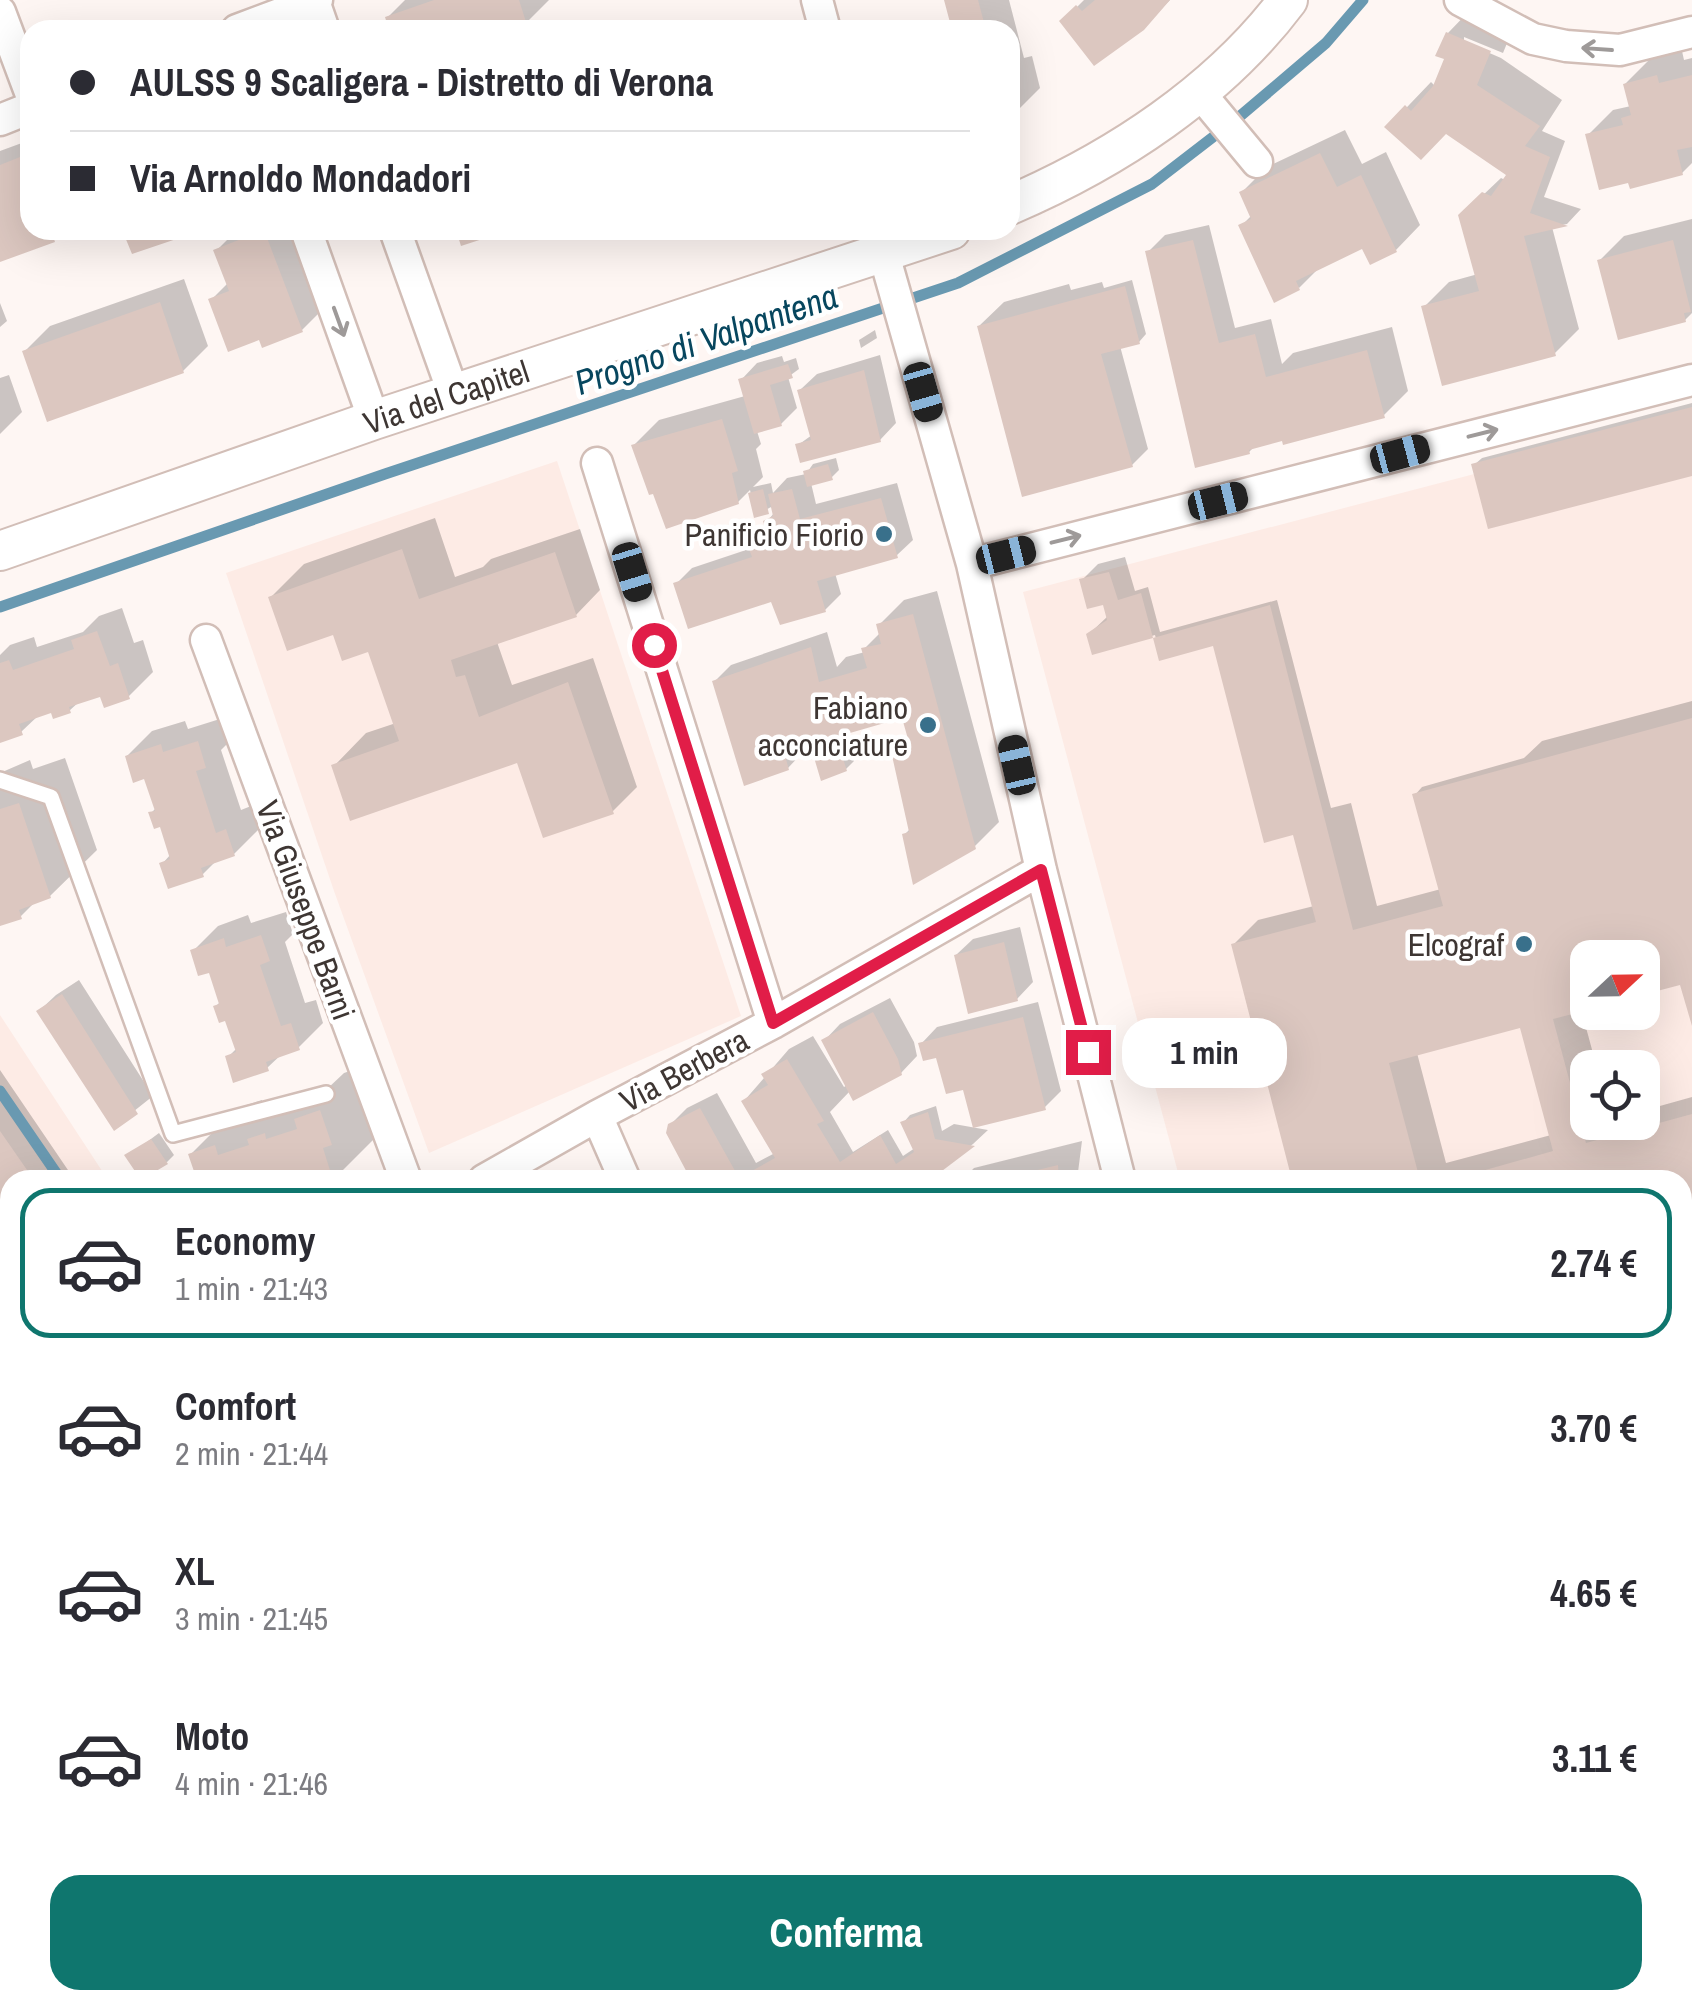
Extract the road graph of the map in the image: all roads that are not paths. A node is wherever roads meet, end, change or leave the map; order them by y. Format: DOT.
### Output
graph roads {
  1 [pos="1288,0"];
  2 [pos="1460,0"];
  3 [pos="316,1"];
  4 [pos="0,12"];
  5 [pos="264,20"];
  6 [pos="1692,32"];
  7 [pos="20,65"];
  8 [pos="1209,104"];
  9 [pos="1257,162"];
  10 [pos="1020,200"];
  11 [pos="310,240"];
  12 [pos="399,240"];
  13 [pos="921,240"];
  14 [pos="883,253"];
  15 [pos="1692,380"];
  16 [pos="454,395"];
  17 [pos="374,420"];
  18 [pos="597,462"];
  19 [pos="0,551"];
  20 [pos="972,564"];
  21 [pos="206,640"];
  22 [pos="0,780"];
  23 [pos="1041,870"];
  24 [pos="773,1023"];
  25 [pos="326,1094"];
  26 [pos="1103,1115"];
  27 [pos="597,1116"];
  28 [pos="402,1170"];
  29 [pos="502,1170"];
  30 [pos="621,1170"];
  31 [pos="1106,1170"];
  32 [pos="1117,1170"];
  1 -- 8 [label="street"];
  6 -- 2 [label="street, one-way"];
  3 -- 5 [label="street"];
  4 -- 7 [label="street"];
  8 -- 9 [label="street"];
  8 -- 10 [label="street"];
  11 -- 17 [label="street, one-way"];
  12 -- 16 [label="street"];
  13 -- 14 [label="street, Via del Capitel"];
  14 -- 16 [label="street, Via del Capitel"];
  14 -- 20 [label="street"];
  20 -- 15 [label="street, one-way"];
  16 -- 17 [label="street, Via del Capitel"];
  17 -- 19 [label="street, Via del Capitel"];
  18 -- 24 [label="street"];
  20 -- 23 [label="street"];
  21 -- 28 [label="street, Via Giuseppe Barni"];
  22 -- 25 [label="lane"];
  23 -- 24 [label="street, Via Berbera"];
  23 -- 26 [label="street"];
  24 -- 27 [label="street, Via Berbera"];
  26 -- 31 [label="street"];
  26 -- 32 [label="street"];
  27 -- 29 [label="street, Via Berbera"];
  27 -- 30 [label="street"];
}
